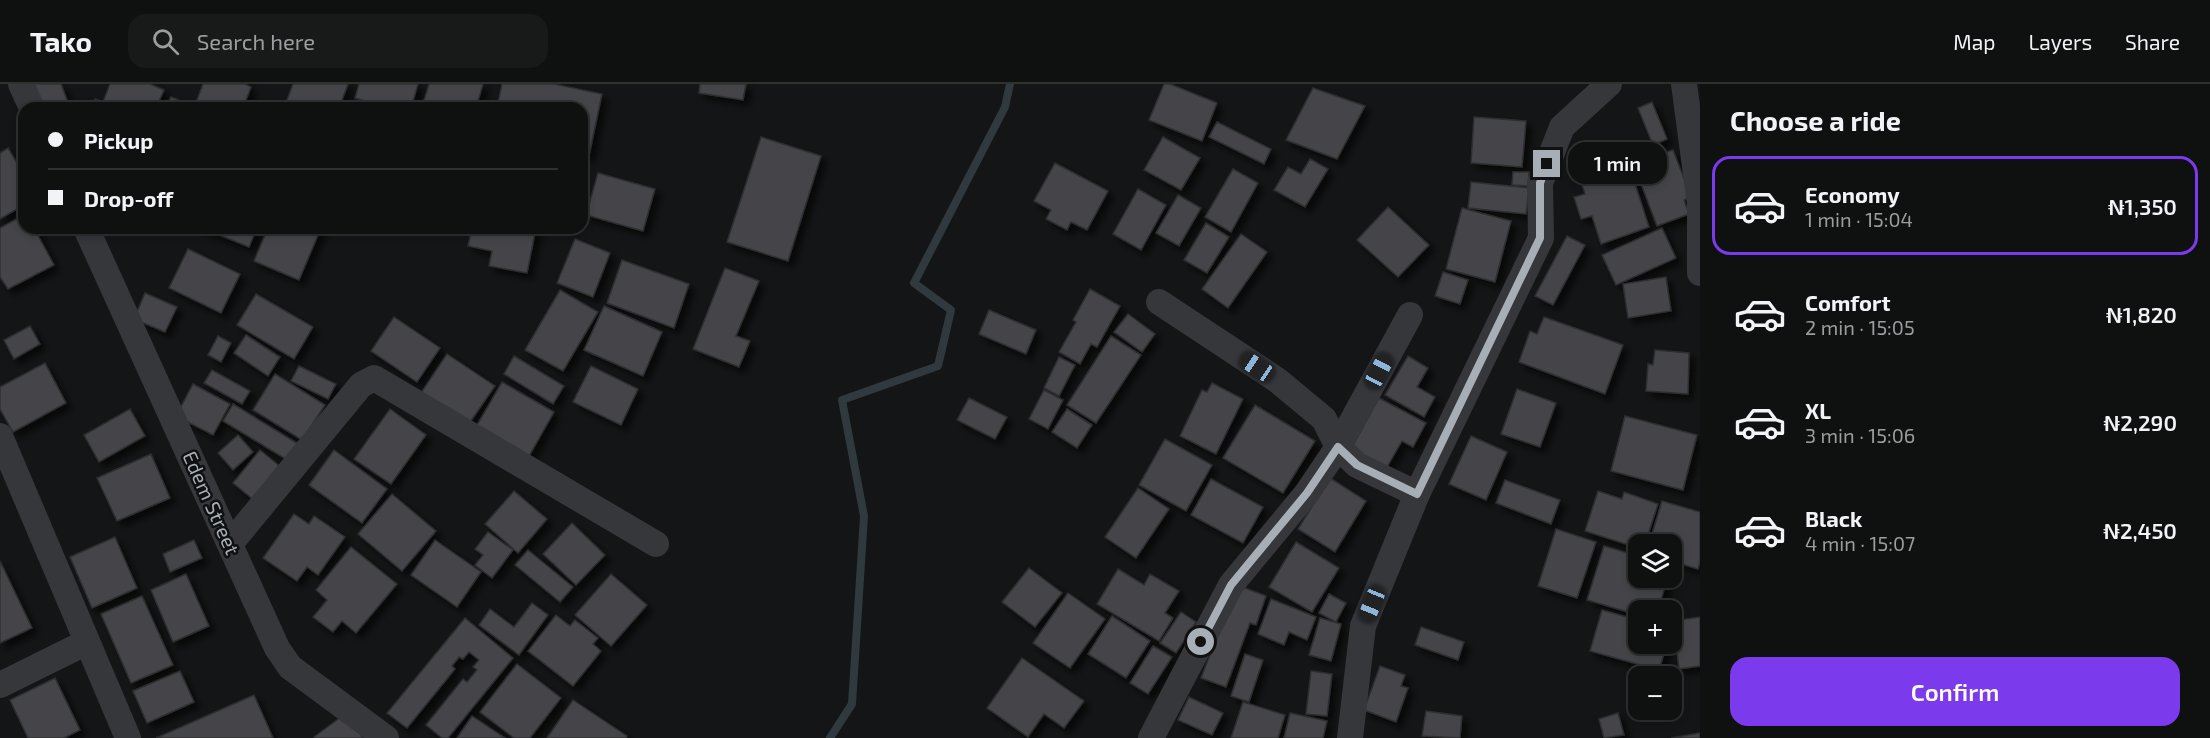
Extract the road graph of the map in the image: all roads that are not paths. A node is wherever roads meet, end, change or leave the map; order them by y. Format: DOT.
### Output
graph roads {
  1 [pos="21,84"];
  2 [pos="1609,84"];
  3 [pos="1684,84"];
  4 [pos="29,102"];
  5 [pos="89,234"];
  6 [pos="1700,273"];
  7 [pos="1159,302"];
  8 [pos="1410,315"];
  9 [pos="0,436"];
  10 [pos="1338,447"];
  11 [pos="1417,494"];
  12 [pos="230,544"];
  13 [pos="656,544"];
  14 [pos="87,642"];
  15 [pos="0,685"];
  16 [pos="128,738"];
  17 [pos="386,738"];
  18 [pos="1151,738"];
  19 [pos="1350,738"];
  1 -- 4 [label="street"];
  2 -- 11 [label="street"];
  3 -- 6 [label="street"];
  5 -- 12 [label="street, Edem Street"];
  7 -- 10 [label="street"];
  8 -- 10 [label="street"];
  9 -- 14 [label="street"];
  10 -- 11 [label="street"];
  10 -- 18 [label="street"];
  11 -- 19 [label="street"];
  12 -- 13 [label="street"];
  12 -- 17 [label="street, Edem Street"];
  14 -- 15 [label="street"];
  14 -- 16 [label="street"];
}
